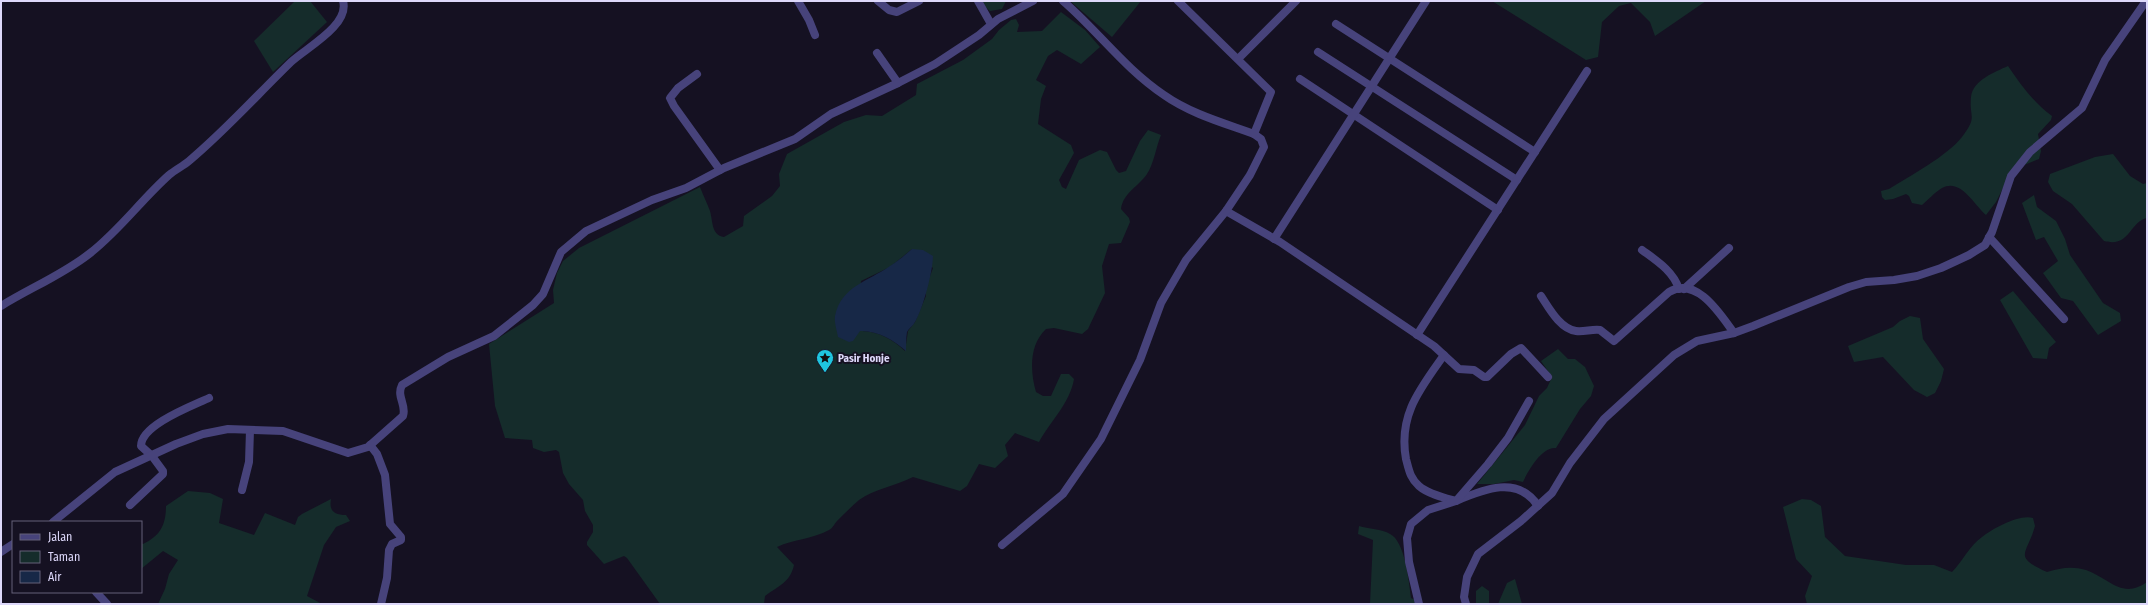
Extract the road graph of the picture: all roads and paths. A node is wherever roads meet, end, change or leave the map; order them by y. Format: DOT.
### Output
graph roads {
  1 [pos="343,1"];
  2 [pos="798,1"];
  3 [pos="878,1"];
  4 [pos="919,1"];
  5 [pos="978,1"];
  6 [pos="1033,1"];
  7 [pos="1063,1"];
  8 [pos="1178,1"];
  9 [pos="1296,1"];
  10 [pos="1426,1"];
  11 [pos="2146,1"];
  12 [pos="991,24"];
  13 [pos="1336,24"];
  14 [pos="815,35"];
  15 [pos="1318,52"];
  16 [pos="877,53"];
  17 [pos="1389,58"];
  18 [pos="1238,59"];
  19 [pos="1587,71"];
  20 [pos="697,74"];
  21 [pos="1300,79"];
  22 [pos="898,83"];
  23 [pos="1371,86"];
  24 [pos="1353,115"];
  25 [pos="1254,134"];
  26 [pos="1535,152"];
  27 [pos="720,170"];
  28 [pos="1516,180"];
  29 [pos="1498,210"];
  30 [pos="1226,211"];
  31 [pos="1989,237"];
  32 [pos="1274,239"];
  33 [pos="1729,248"];
  34 [pos="1642,250"];
  35 [pos="1681,289"];
  36 [pos="1541,296"];
  37 [pos="1,306"];
  38 [pos="2064,319"];
  39 [pos="1734,333"];
  40 [pos="1418,335"];
  41 [pos="1444,355"];
  42 [pos="1548,378"];
  43 [pos="209,398"];
  44 [pos="1529,401"];
  45 [pos="250,430"];
  46 [pos="370,445"];
  47 [pos="152,456"];
  48 [pos="242,490"];
  49 [pos="1456,501"];
  50 [pos="130,505"];
  51 [pos="1538,506"];
  52 [pos="54,521"];
  53 [pos="12,545"];
  54 [pos="1002,545"];
  55 [pos="1,552"];
  56 [pos="97,593"];
  57 [pos="107,604"];
  58 [pos="381,604"];
  59 [pos="1419,604"];
  60 [pos="1466,604"];
  1 -- 37 [label="street"];
  2 -- 14 [label="street"];
  3 -- 4 [label="street"];
  5 -- 12 [label="street"];
  6 -- 12 [label="street"];
  7 -- 25 [label="street"];
  8 -- 18 [label="street"];
  9 -- 18 [label="street"];
  10 -- 17 [label="street"];
  11 -- 31 [label="street"];
  12 -- 22 [label="street"];
  13 -- 17 [label="street"];
  15 -- 23 [label="street"];
  16 -- 22 [label="street"];
  17 -- 23 [label="street"];
  17 -- 26 [label="street"];
  18 -- 25 [label="street"];
  19 -- 26 [label="street"];
  20 -- 27 [label="street"];
  21 -- 24 [label="street"];
  22 -- 27 [label="street"];
  23 -- 24 [label="street"];
  23 -- 28 [label="street"];
  24 -- 29 [label="street"];
  24 -- 32 [label="street"];
  25 -- 30 [label="street"];
  26 -- 28 [label="street"];
  27 -- 46 [label="street"];
  28 -- 29 [label="street"];
  29 -- 40 [label="street"];
  30 -- 32 [label="street"];
  30 -- 54 [label="street"];
  31 -- 38 [label="street"];
  31 -- 39 [label="street"];
  32 -- 40 [label="street"];
  33 -- 35 [label="street"];
  34 -- 35 [label="street"];
  35 -- 36 [label="street"];
  35 -- 39 [label="street"];
  39 -- 51 [label="street"];
  40 -- 41 [label="street"];
  41 -- 42 [label="street"];
  41 -- 49 [label="street"];
  43 -- 47 [label="street"];
  44 -- 49 [label="street"];
  45 -- 46 [label="street"];
  45 -- 47 [label="street"];
  45 -- 48 [label="street"];
  46 -- 58 [label="street"];
  47 -- 50 [label="street"];
  47 -- 52 [label="street"];
  49 -- 51 [label="street"];
  49 -- 59 [label="street"];
  51 -- 60 [label="street"];
  53 -- 55 [label="street"];
  56 -- 57 [label="street"];
}
